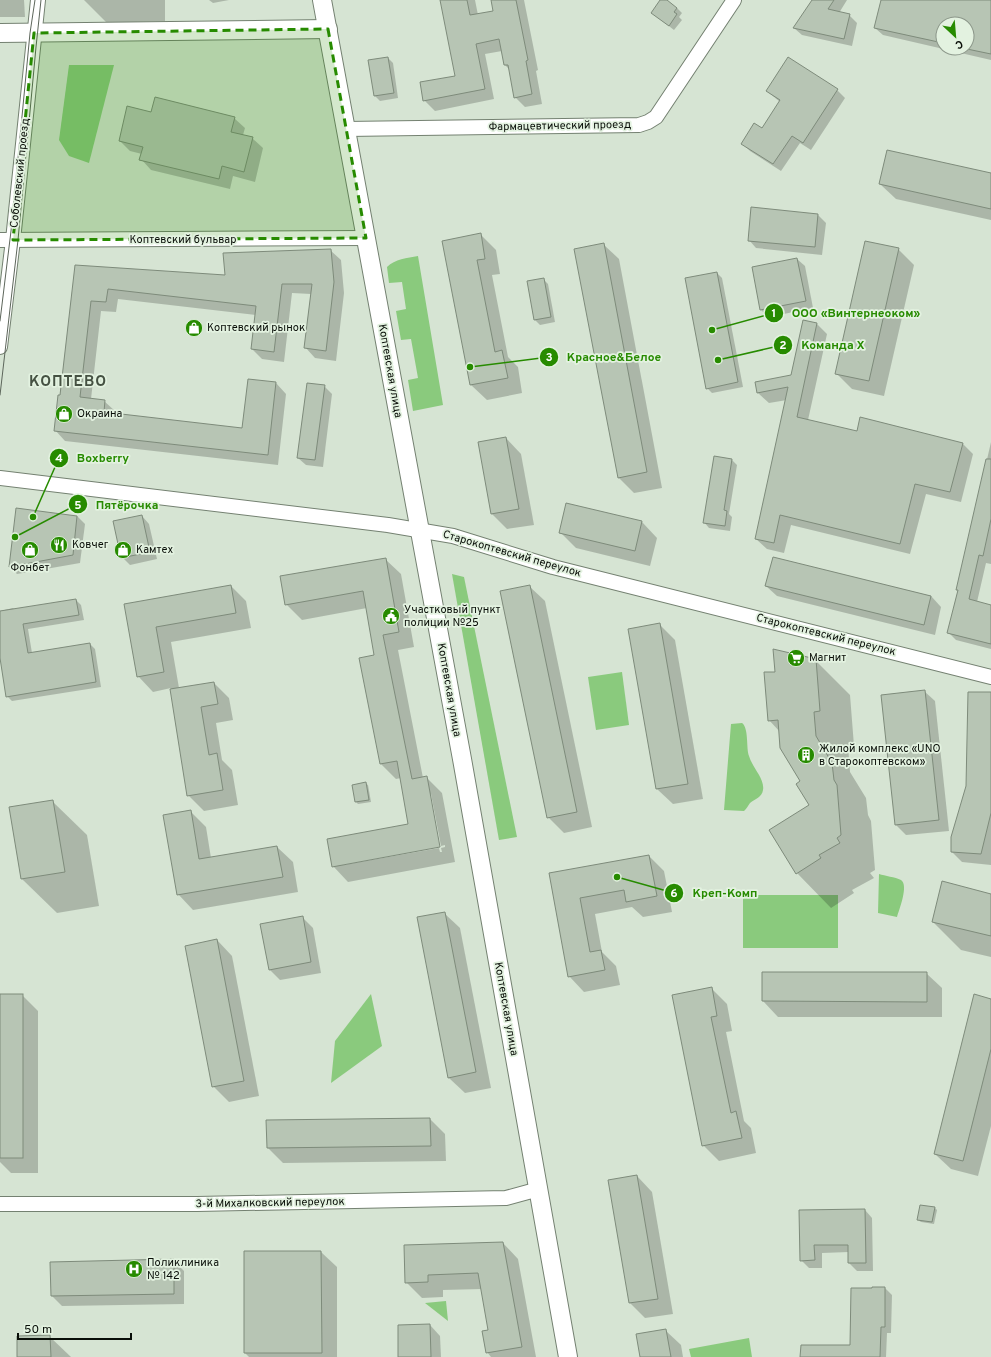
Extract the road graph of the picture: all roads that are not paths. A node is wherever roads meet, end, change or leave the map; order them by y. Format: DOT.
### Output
graph roads {
  1 [pos="38,0"];
  2 [pos="322,0"];
  3 [pos="734,0"];
  4 [pos="328,29"];
  5 [pos="0,33"];
  6 [pos="34,33"];
  7 [pos="346,129"];
  8 [pos="366,238"];
  9 [pos="7,240"];
  10 [pos="0,347"];
  11 [pos="0,478"];
  12 [pos="420,531"];
  13 [pos="991,677"];
  14 [pos="539,1189"];
  15 [pos="0,1204"];
  16 [pos="568,1357"];
  1 -- 6 [label="street, Соболевский проезд"];
  2 -- 4 [label="street, Коптевская улица"];
  3 -- 7 [label="street, Фармацевтический проезд"];
  4 -- 6 [label="street"];
  4 -- 7 [label="street, Коптевская улица"];
  5 -- 6 [label="street"];
  6 -- 9 [label="street, Соболевский проезд"];
  7 -- 8 [label="street, Коптевская улица"];
  8 -- 9 [label="street, Коптевский бульвар"];
  8 -- 12 [label="street, Коптевская улица"];
  9 -- 10 [label="street, Соболевский проезд"];
  11 -- 12 [label="street, Старокоптевский переулок"];
  12 -- 13 [label="street, Старокоптевский переулок"];
  12 -- 14 [label="street, Коптевская улица"];
  14 -- 15 [label="street, 3-й Михалковский переулок"];
  14 -- 16 [label="street, Коптевская улица"];
}
